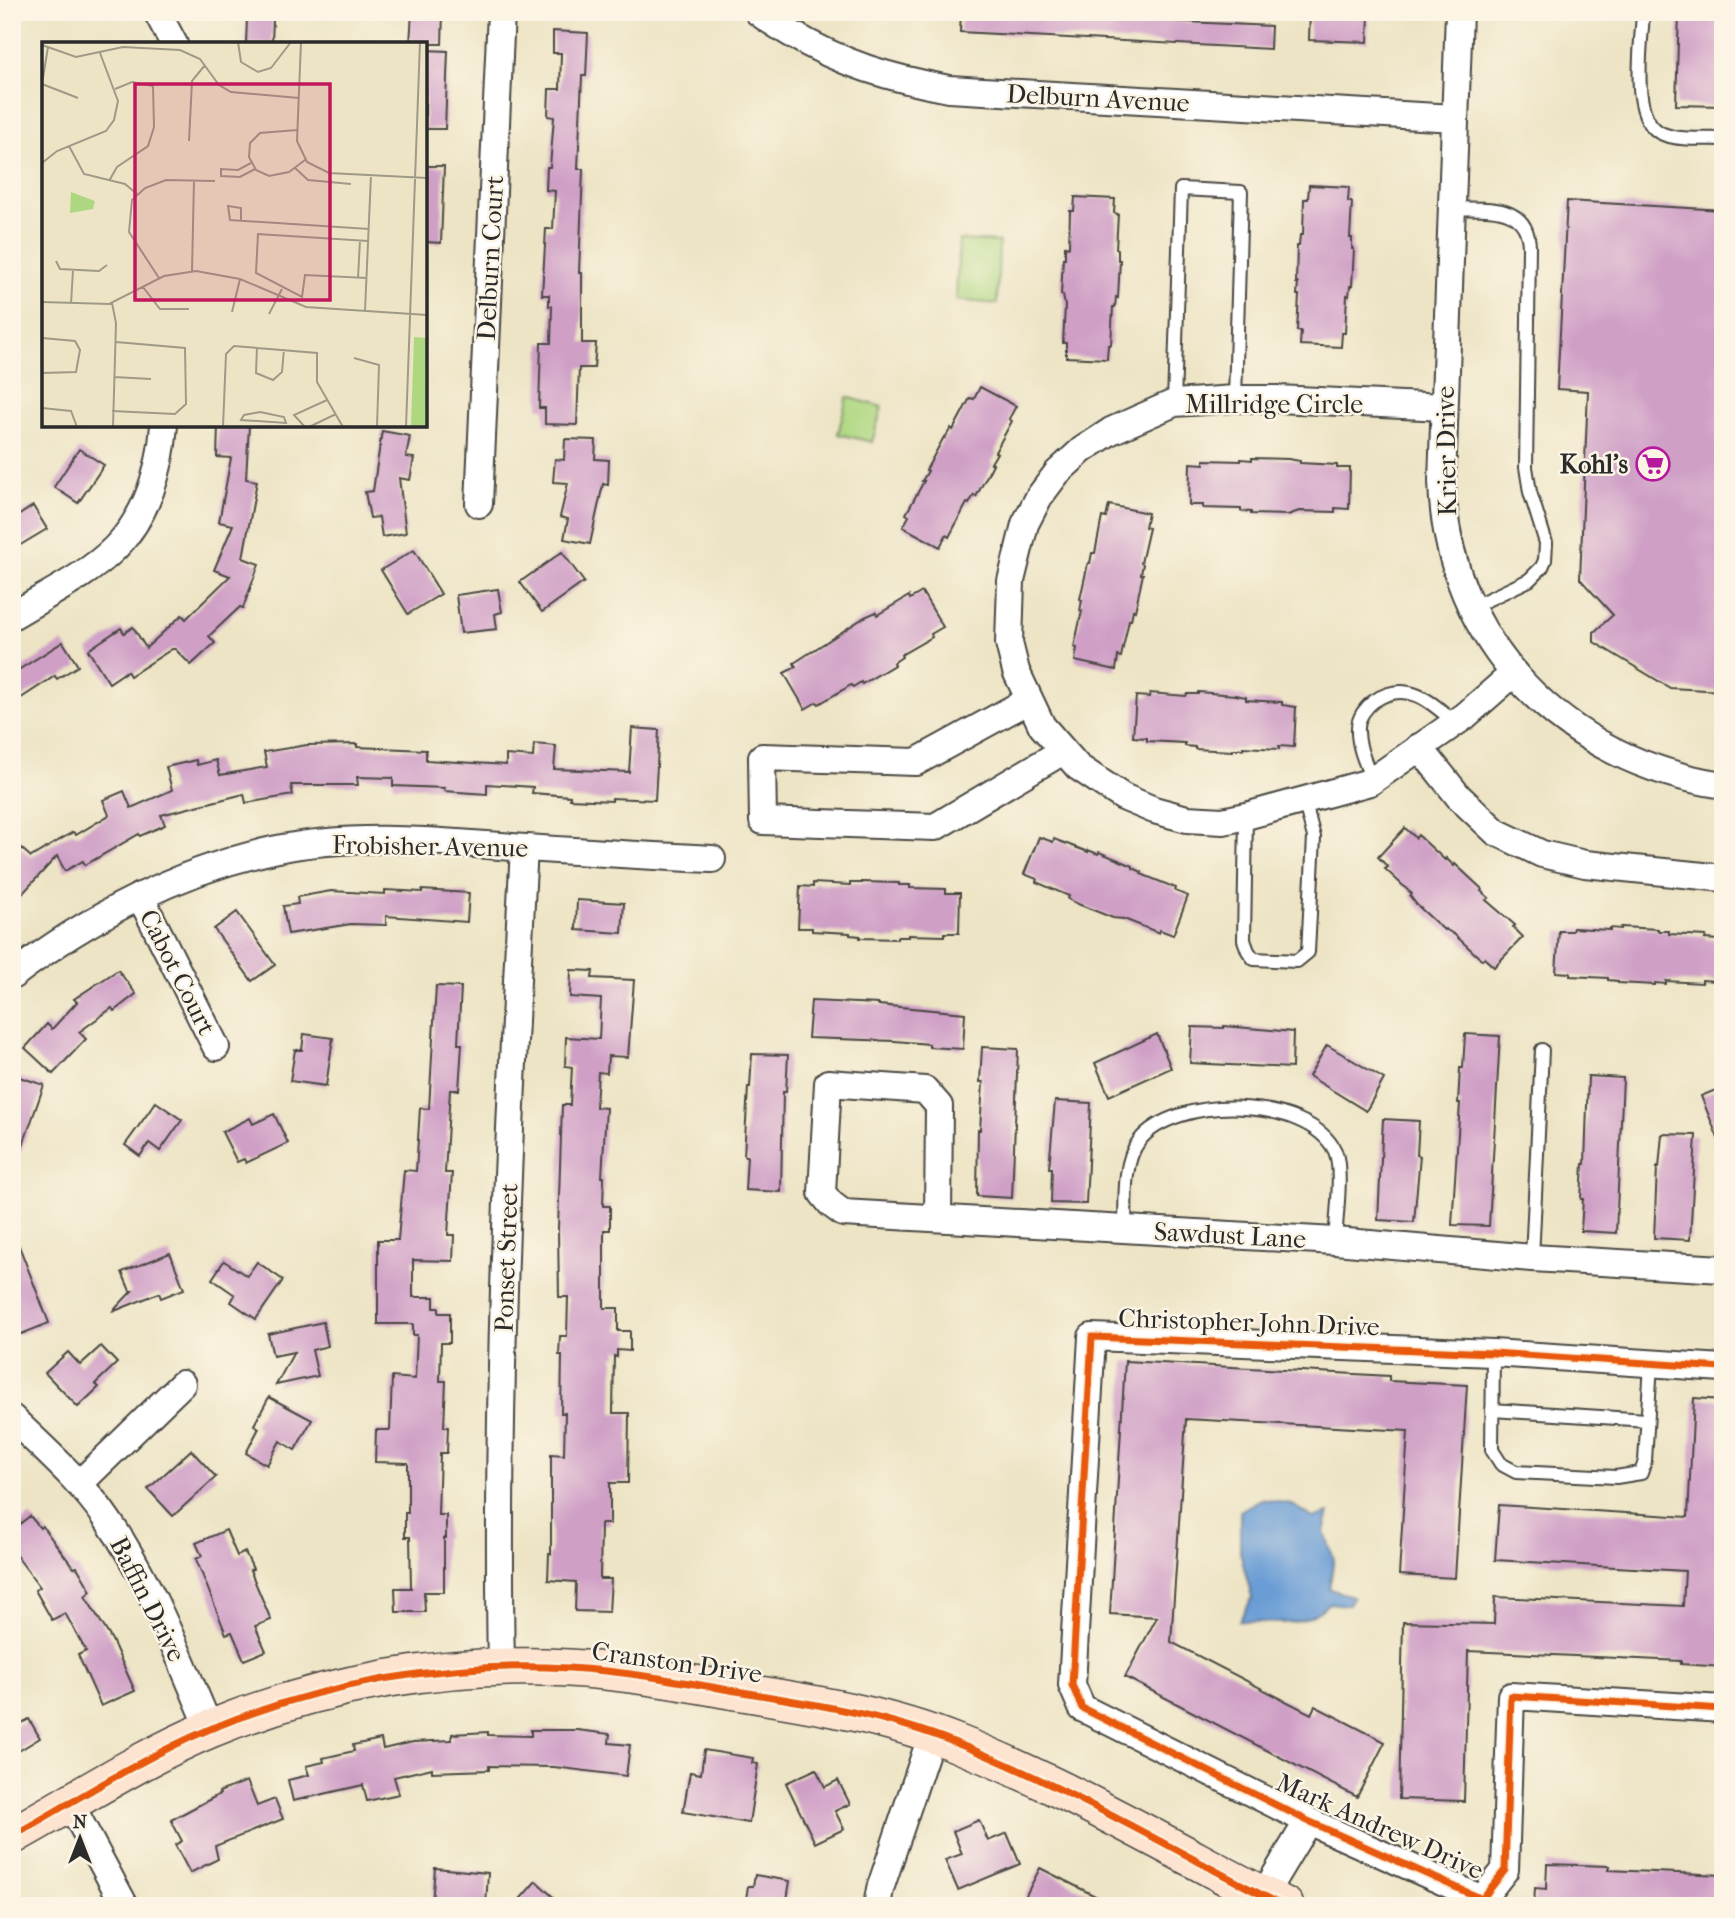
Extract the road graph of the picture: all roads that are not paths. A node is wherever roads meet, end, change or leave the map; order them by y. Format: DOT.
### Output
graph roads {
  1 [pos="158,12"];
  2 [pos="501,12"];
  3 [pos="758,12"];
  4 [pos="1459,12"];
  5 [pos="1643,12"];
  6 [pos="173,42"];
  7 [pos="1455,118"];
  8 [pos="1723,139"];
  9 [pos="1452,208"];
  10 [pos="1235,399"];
  11 [pos="1174,403"];
  12 [pos="1444,407"];
  13 [pos="164,427"];
  14 [pos="479,504"];
  15 [pos="1472,607"];
  16 [pos="12,616"];
  17 [pos="1514,673"];
  18 [pos="1030,700"];
  19 [pos="1455,723"];
  20 [pos="1419,747"];
  21 [pos="1063,751"];
  22 [pos="1372,780"];
  23 [pos="1723,785"];
  24 [pos="1304,800"];
  25 [pos="1246,816"];
  26 [pos="524,848"];
  27 [pos="712,859"];
  28 [pos="1723,878"];
  29 [pos="140,896"];
  30 [pos="12,976"];
  31 [pos="216,1047"];
  32 [pos="1542,1050"];
  33 [pos="937,1217"];
  34 [pos="1125,1230"];
  35 [pos="1335,1241"];
  36 [pos="1532,1258"];
  37 [pos="1723,1269"];
  38 [pos="1493,1353"];
  39 [pos="1651,1363"];
  40 [pos="1723,1368"];
  41 [pos="182,1384"];
  42 [pos="1492,1410"];
  43 [pos="12,1418"];
  44 [pos="1647,1420"];
  45 [pos="79,1484"];
  46 [pos="501,1668"];
  47 [pos="1076,1698"];
  48 [pos="1723,1709"];
  49 [pos="210,1729"];
  50 [pos="932,1734"];
  51 [pos="70,1803"];
  52 [pos="1308,1821"];
  53 [pos="12,1836"];
  54 [pos="1268,1902"];
  55 [pos="125,1906"];
  56 [pos="877,1906"];
  1 -- 6 [label="street"];
  2 -- 14 [label="street, Delburn Court"];
  3 -- 7 [label="street, Delburn Avenue"];
  4 -- 7 [label="street, Krier Drive"];
  5 -- 8 [label="lane"];
  7 -- 9 [label="street, Krier Drive"];
  9 -- 12 [label="street, Krier Drive"];
  9 -- 15 [label="lane"];
  10 -- 11 [label="street, Millridge Circle"];
  10 -- 11 [label="lane"];
  10 -- 12 [label="street, Millridge Circle"];
  11 -- 18 [label="street, Millridge Circle"];
  12 -- 15 [label="street, Krier Drive"];
  13 -- 16 [label="street"];
  15 -- 17 [label="street, Krier Drive"];
  17 -- 19 [label="street, Millridge Circle"];
  17 -- 23 [label="street, Krier Drive"];
  18 -- 21 [label="street, Millridge Circle"];
  18 -- 21 [label="street"];
  19 -- 20 [label="street, Millridge Circle"];
  19 -- 22 [label="lane"];
  20 -- 22 [label="street, Millridge Circle"];
  20 -- 28 [label="street"];
  21 -- 25 [label="street, Millridge Circle"];
  22 -- 24 [label="street, Millridge Circle"];
  24 -- 25 [label="street, Millridge Circle"];
  24 -- 25 [label="lane"];
  26 -- 27 [label="street, Frobisher Avenue"];
  26 -- 29 [label="street, Frobisher Avenue"];
  26 -- 46 [label="street, Ponset Street"];
  29 -- 30 [label="street, Frobisher Avenue"];
  29 -- 31 [label="street, Cabot Court"];
  32 -- 36 [label="lane"];
  33 -- 33 [label="street, Sawdust Lane"];
  33 -- 34 [label="street, Sawdust Lane"];
  34 -- 35 [label="street, Sawdust Lane"];
  34 -- 35 [label="lane, Sawdust Lane"];
  35 -- 36 [label="street, Sawdust Lane"];
  36 -- 37 [label="street, Sawdust Lane"];
  38 -- 39 [label="street, Christopher John Drive"];
  38 -- 42 [label="lane"];
  38 -- 47 [label="street, Christopher John Drive"];
  39 -- 40 [label="street, Christopher John Drive"];
  39 -- 44 [label="lane"];
  41 -- 45 [label="street"];
  42 -- 44 [label="lane"];
  42 -- 44 [label="lane"];
  43 -- 45 [label="street, Baffin Drive"];
  45 -- 49 [label="street, Baffin Drive"];
  46 -- 49 [label="street, Cranston Drive"];
  46 -- 50 [label="street, Cranston Drive"];
  47 -- 52 [label="street, Mark Andrew Drive"];
  48 -- 52 [label="street, Mark Andrew Drive"];
  49 -- 51 [label="street, Cranston Drive"];
  50 -- 54 [label="street, Cranston Drive"];
  50 -- 56 [label="street"];
  51 -- 53 [label="street, Cranston Drive"];
  51 -- 55 [label="street"];
  52 -- 54 [label="street, Mark Andrew Drive"];
}
